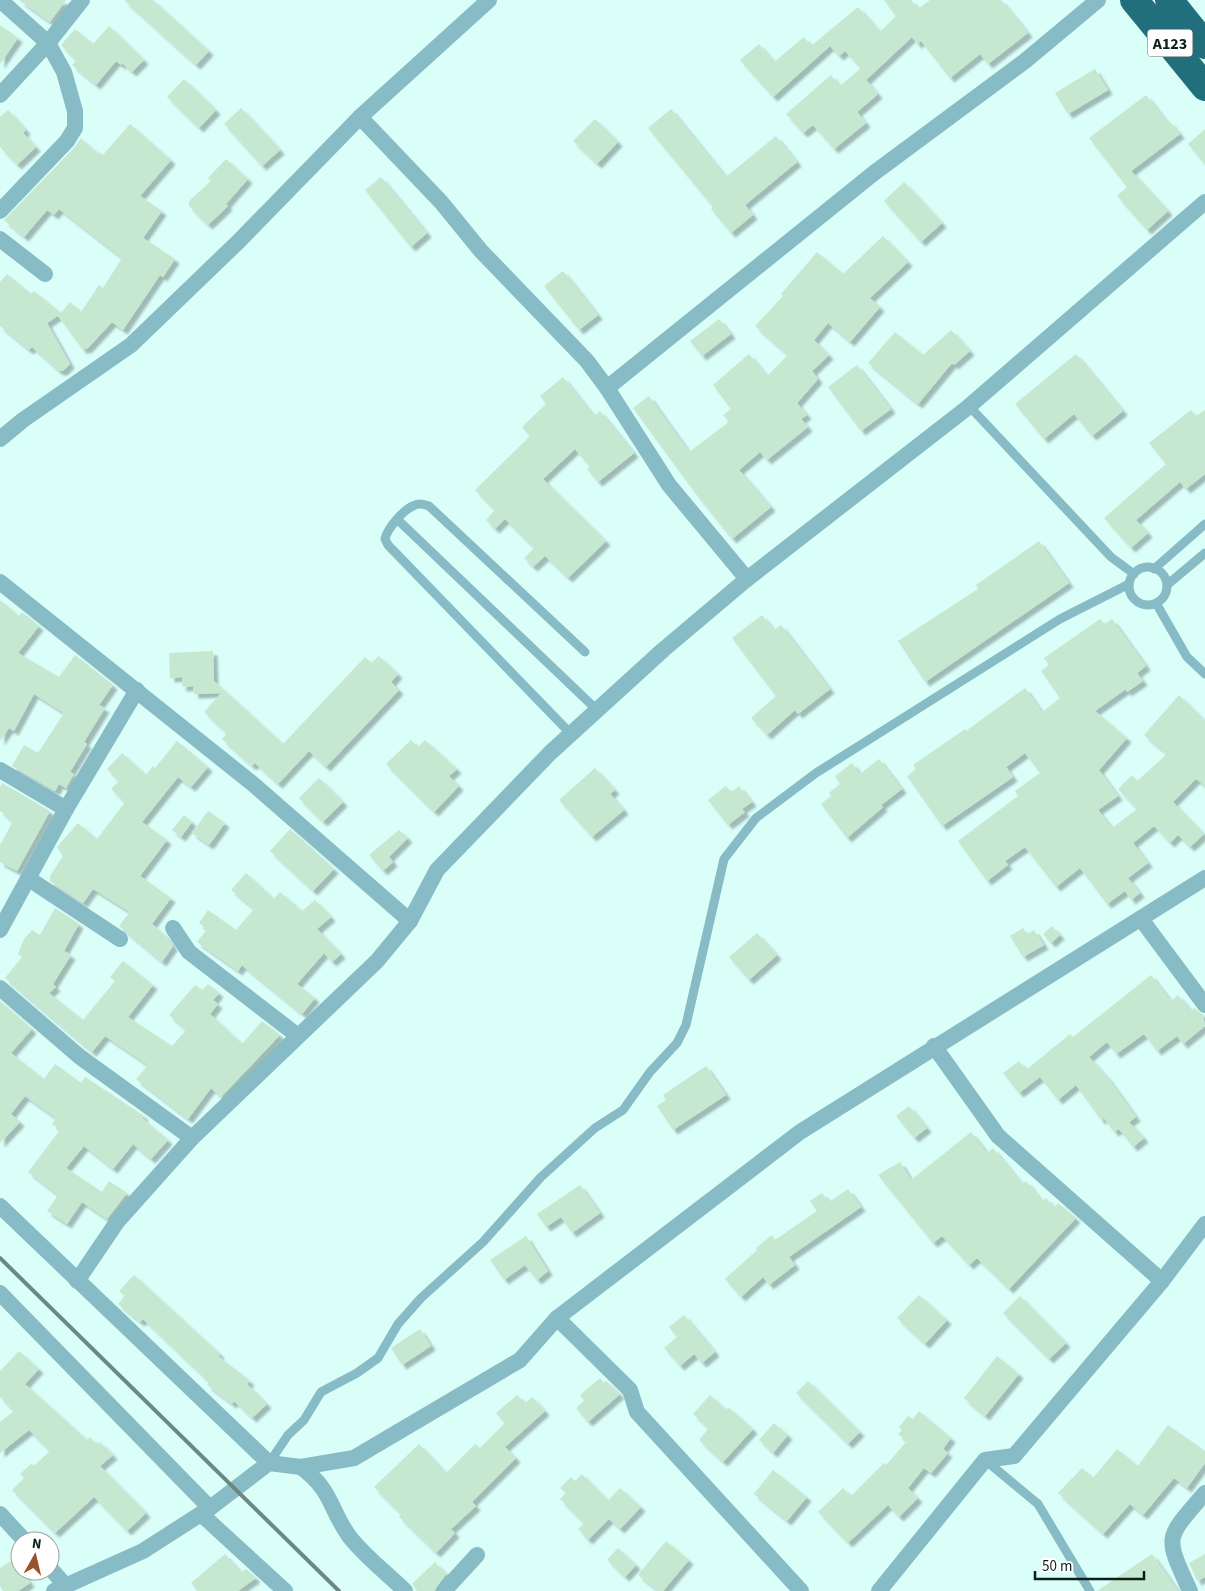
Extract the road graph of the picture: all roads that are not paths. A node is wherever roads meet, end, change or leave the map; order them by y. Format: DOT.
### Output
graph roads {
  1 [pos="0,0"];
  2 [pos="82,0"];
  3 [pos="489,0"];
  4 [pos="1098,0"];
  5 [pos="1134,0"];
  6 [pos="1169,0"];
  7 [pos="48,43"];
  8 [pos="1205,45"];
  9 [pos="1205,87"];
  10 [pos="0,94"];
  11 [pos="360,117"];
  12 [pos="1205,202"];
  13 [pos="0,211"];
  14 [pos="0,239"];
  15 [pos="45,274"];
  16 [pos="607,388"];
  17 [pos="969,406"];
  18 [pos="0,438"];
  19 [pos="398,520"];
  20 [pos="1205,524"];
  21 [pos="1205,553"];
  22 [pos="1154,569"];
  23 [pos="1134,574"];
  24 [pos="747,579"];
  25 [pos="0,582"];
  26 [pos="1129,584"];
  27 [pos="1166,585"];
  28 [pos="1156,603"];
  29 [pos="585,652"];
  30 [pos="1205,674"];
  31 [pos="137,690"];
  32 [pos="597,710"];
  33 [pos="571,734"];
  34 [pos="0,770"];
  35 [pos="66,809"];
  36 [pos="1205,878"];
  37 [pos="29,879"];
  38 [pos="1140,919"];
  39 [pos="410,921"];
  40 [pos="173,928"];
  41 [pos="0,930"];
  42 [pos="120,939"];
  43 [pos="0,988"];
  44 [pos="1205,1005"];
  45 [pos="298,1036"];
  46 [pos="934,1046"];
  47 [pos="192,1138"];
  48 [pos="0,1206"];
  49 [pos="1205,1224"];
  50 [pos="77,1281"];
  51 [pos="1162,1281"];
  52 [pos="0,1293"];
  53 [pos="557,1318"];
  54 [pos="985,1460"];
  55 [pos="269,1462"];
  56 [pos="301,1467"];
  57 [pos="1205,1493"];
  58 [pos="206,1511"];
  59 [pos="0,1514"];
  60 [pos="16,1531"];
  61 [pos="477,1555"];
  62 [pos="60,1588"];
  63 [pos="285,1591"];
  64 [pos="405,1591"];
  65 [pos="444,1591"];
  66 [pos="800,1591"];
  67 [pos="879,1591"];
  68 [pos="1090,1591"];
  69 [pos="1190,1591"];
  1 -- 7 [label="street"];
  2 -- 7 [label="street"];
  3 -- 11 [label="street"];
  4 -- 16 [label="street"];
  5 -- 9 [label="highway, A123"];
  6 -- 8 [label="highway, A123"];
  7 -- 10 [label="street"];
  7 -- 13 [label="street"];
  11 -- 16 [label="street"];
  11 -- 18 [label="street"];
  12 -- 17 [label="street"];
  14 -- 15 [label="street"];
  16 -- 24 [label="street"];
  17 -- 23 [label="lane"];
  17 -- 24 [label="street"];
  19 -- 29 [label="lane"];
  19 -- 32 [label="lane"];
  19 -- 33 [label="lane"];
  20 -- 22 [label="lane"];
  21 -- 27 [label="lane"];
  22 -- 23 [label="lane"];
  22 -- 27 [label="lane"];
  23 -- 26 [label="lane"];
  24 -- 32 [label="street"];
  25 -- 31 [label="street"];
  26 -- 28 [label="lane"];
  26 -- 55 [label="lane"];
  27 -- 28 [label="lane"];
  28 -- 30 [label="lane"];
  31 -- 35 [label="street"];
  31 -- 39 [label="street"];
  32 -- 33 [label="street"];
  33 -- 39 [label="street"];
  34 -- 35 [label="street"];
  35 -- 37 [label="street"];
  36 -- 38 [label="street"];
  37 -- 41 [label="street"];
  37 -- 42 [label="street"];
  38 -- 44 [label="street"];
  38 -- 46 [label="street"];
  39 -- 45 [label="street"];
  40 -- 45 [label="street"];
  43 -- 47 [label="street"];
  45 -- 47 [label="street"];
  46 -- 51 [label="street"];
  46 -- 53 [label="street"];
  47 -- 50 [label="street"];
  48 -- 50 [label="street"];
  49 -- 51 [label="street"];
  50 -- 55 [label="street"];
  51 -- 54 [label="street"];
  52 -- 58 [label="street"];
  53 -- 56 [label="street"];
  53 -- 66 [label="street"];
  54 -- 67 [label="street"];
  54 -- 68 [label="lane"];
  55 -- 56 [label="street"];
  55 -- 58 [label="street"];
  56 -- 64 [label="street"];
  57 -- 69 [label="street"];
  58 -- 62 [label="street"];
  58 -- 63 [label="street"];
  59 -- 60 [label="street"];
  61 -- 65 [label="street"];
}
